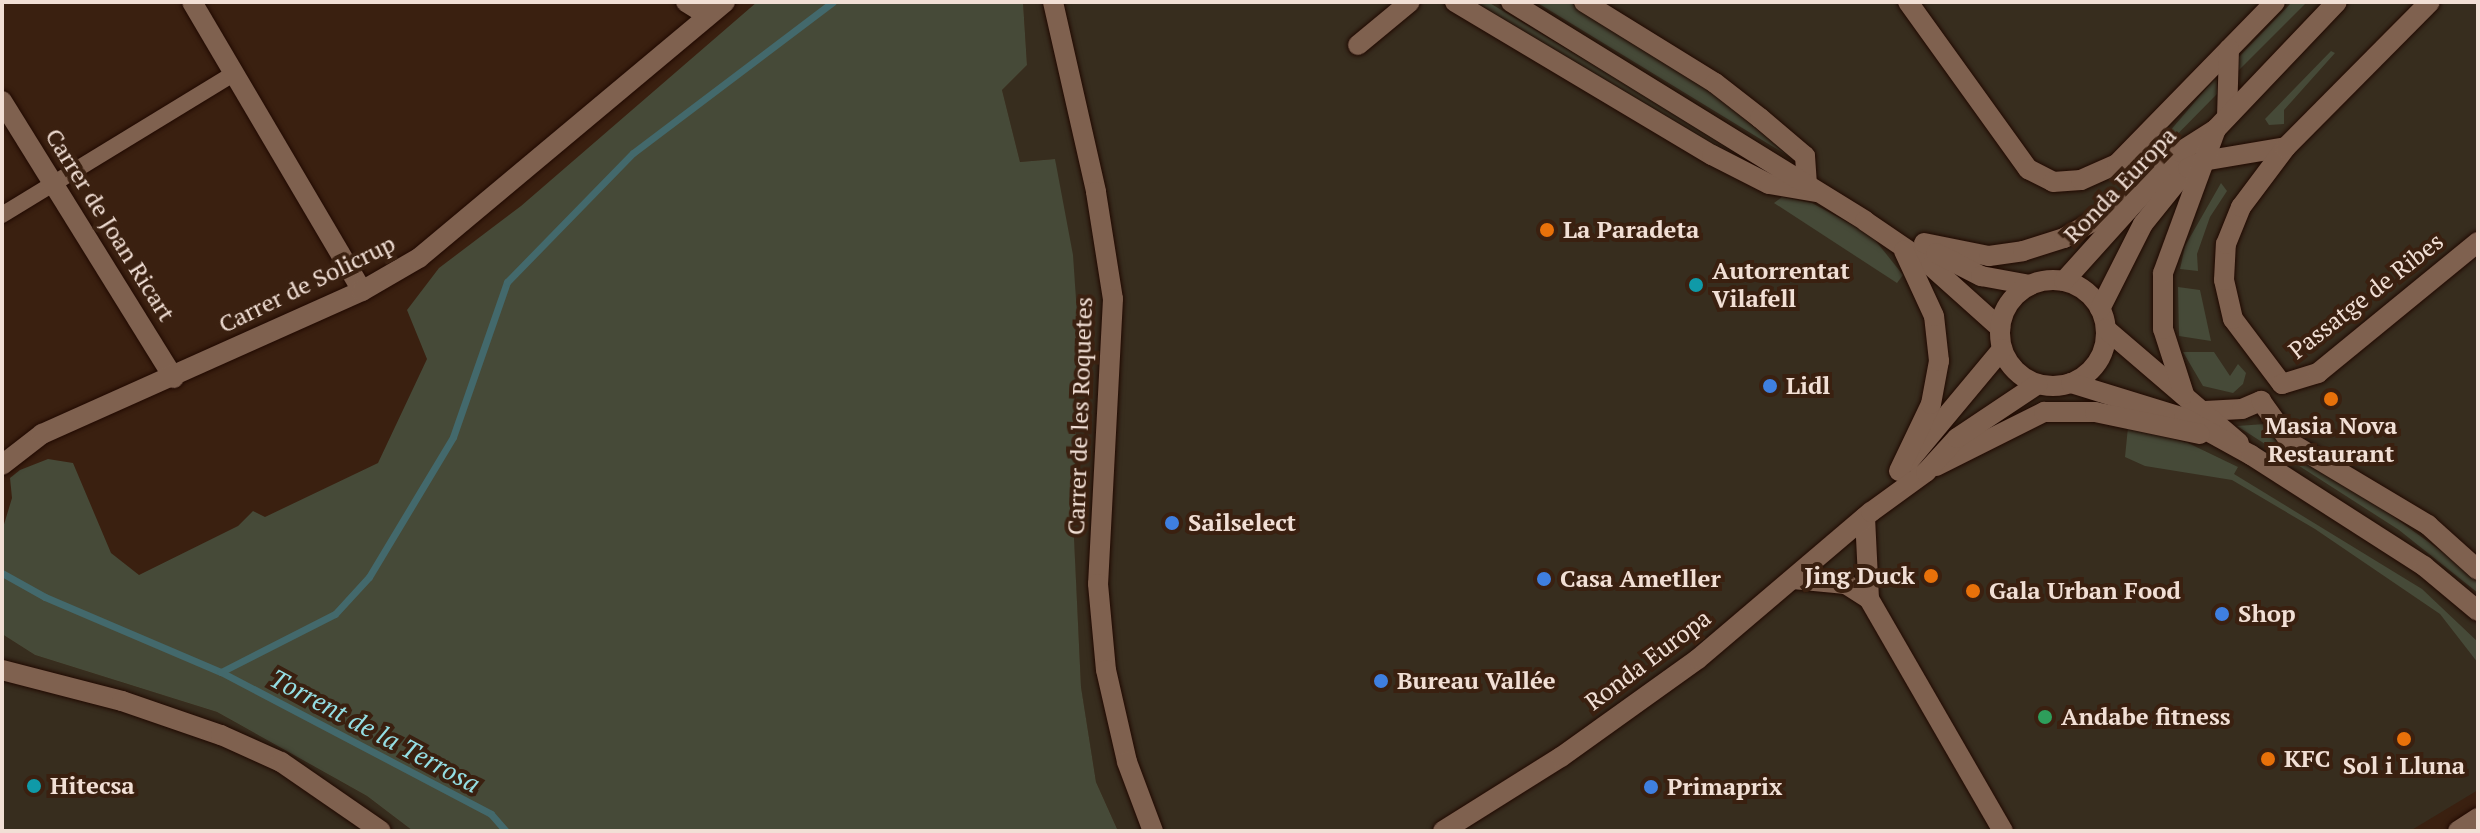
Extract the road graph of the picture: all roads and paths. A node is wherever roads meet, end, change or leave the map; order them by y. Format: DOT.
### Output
graph roads {
  1 [pos="192,2"];
  2 [pos="686,2"];
  3 [pos="725,2"];
  4 [pos="1053,2"];
  5 [pos="1410,2"];
  6 [pos="1455,2"];
  7 [pos="1511,2"];
  8 [pos="1584,2"];
  9 [pos="1908,2"];
  10 [pos="2275,2"];
  11 [pos="2337,2"];
  12 [pos="2430,2"];
  13 [pos="707,15"];
  14 [pos="1358,45"];
  15 [pos="2229,49"];
  16 [pos="235,73"];
  17 [pos="2,101"];
  18 [pos="2221,123"];
  19 [pos="2286,147"];
  20 [pos="2203,161"];
  21 [pos="53,184"];
  22 [pos="1814,189"];
  23 [pos="2140,195"];
  24 [pos="2,215"];
  25 [pos="1865,221"];
  26 [pos="2478,242"];
  27 [pos="1924,243"];
  28 [pos="1902,249"];
  29 [pos="2064,281"];
  30 [pos="2030,285"];
  31 [pos="362,291"];
  32 [pos="2103,319"];
  33 [pos="2001,338"];
  34 [pos="174,378"];
  35 [pos="2071,383"];
  36 [pos="2038,384"];
  37 [pos="2282,384"];
  38 [pos="2184,394"];
  39 [pos="2261,401"];
  40 [pos="2205,411"];
  41 [pos="2204,434"];
  42 [pos="29,442"];
  43 [pos="2,449"];
  44 [pos="2251,455"];
  45 [pos="2,465"];
  46 [pos="1899,471"];
  47 [pos="1926,472"];
  48 [pos="1868,514"];
  49 [pos="2478,570"];
  50 [pos="1793,579"];
  51 [pos="1869,599"];
  52 [pos="2478,611"];
  53 [pos="2,670"];
  54 [pos="2478,818"];
  55 [pos="381,831"];
  56 [pos="1153,831"];
  57 [pos="1443,831"];
  58 [pos="2003,831"];
  59 [pos="2458,831"];
  1 -- 16 [label="street"];
  2 -- 13 [label="street"];
  3 -- 13 [label="street, Carrer de Solicrup"];
  4 -- 56 [label="street, Carrer de les Roquetes"];
  5 -- 14 [label="street"];
  6 -- 22 [label="street"];
  7 -- 22 [label="street"];
  8 -- 22 [label="street"];
  9 -- 15 [label="street, Ronda Europa"];
  10 -- 15 [label="street, Ronda Europa"];
  11 -- 18 [label="street, Ronda Europa"];
  12 -- 19 [label="street"];
  13 -- 31 [label="street, Carrer de Solicrup"];
  15 -- 18 [label="street, Ronda Europa"];
  16 -- 21 [label="street"];
  16 -- 31 [label="street"];
  17 -- 21 [label="street, Carrer de Joan Ricart"];
  18 -- 20 [label="street, Ronda Europa"];
  18 -- 23 [label="street, Ronda Europa"];
  19 -- 20 [label="street, Ronda Europa"];
  19 -- 37 [label="street"];
  20 -- 32 [label="street, Ronda Europa"];
  20 -- 38 [label="street"];
  21 -- 24 [label="street"];
  21 -- 34 [label="street, Carrer de Joan Ricart"];
  22 -- 25 [label="street"];
  23 -- 27 [label="street"];
  23 -- 29 [label="street, Ronda Europa"];
  25 -- 27 [label="street"];
  25 -- 28 [label="street"];
  26 -- 37 [label="street, Passatge de Ribes"];
  27 -- 30 [label="street"];
  28 -- 33 [label="street"];
  28 -- 46 [label="street"];
  29 -- 30 [label="street"];
  29 -- 32 [label="street"];
  30 -- 33 [label="street"];
  31 -- 34 [label="street, Carrer de Solicrup"];
  32 -- 35 [label="street"];
  32 -- 38 [label="street"];
  33 -- 36 [label="street"];
  33 -- 46 [label="street, Ronda Europa"];
  34 -- 42 [label="street, Carrer de Solicrup"];
  35 -- 36 [label="street"];
  35 -- 41 [label="street"];
  36 -- 47 [label="street, Ronda Europa"];
  37 -- 39 [label="street"];
  38 -- 40 [label="street"];
  39 -- 40 [label="street"];
  39 -- 49 [label="street"];
  40 -- 44 [label="street"];
  41 -- 44 [label="street"];
  41 -- 47 [label="street"];
  42 -- 43 [label="street, Carrer de Solicrup"];
  42 -- 45 [label="street, Carrer de Solicrup"];
  44 -- 52 [label="street"];
  46 -- 48 [label="street, Ronda Europa"];
  47 -- 48 [label="street, Ronda Europa"];
  48 -- 50 [label="street, Ronda Europa"];
  48 -- 51 [label="street"];
  50 -- 51 [label="street"];
  50 -- 57 [label="street, Ronda Europa"];
  51 -- 58 [label="street"];
  53 -- 55 [label="street"];
  54 -- 59 [label="street"];
}
